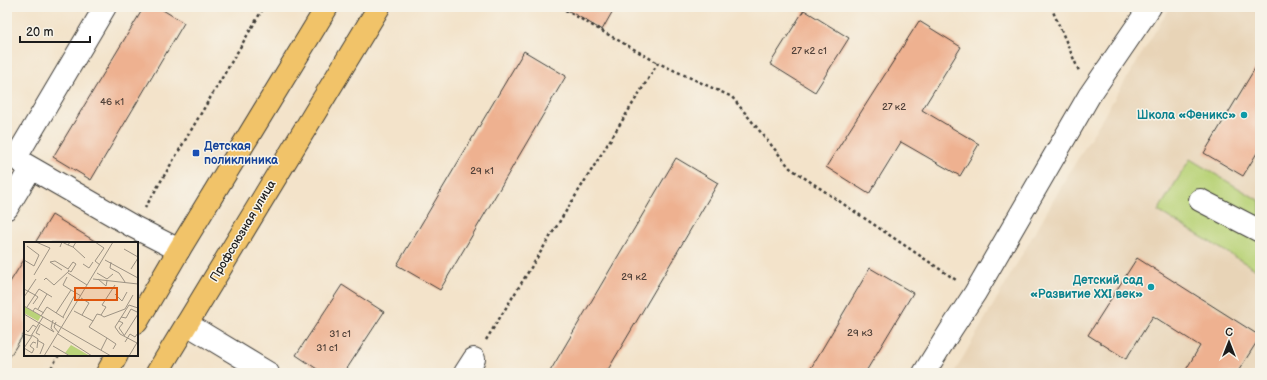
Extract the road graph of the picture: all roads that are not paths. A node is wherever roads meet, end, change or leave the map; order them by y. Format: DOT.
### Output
graph roads {
  1 [pos="105,7"];
  2 [pos="327,7"];
  3 [pos="379,7"];
  4 [pos="1150,7"];
  5 [pos="18,160"];
  6 [pos="1200,200"];
  7 [pos="7,208"];
  8 [pos="1260,232"];
  9 [pos="179,250"];
  10 [pos="138,320"];
  11 [pos="187,324"];
  12 [pos="116,356"];
  13 [pos="107,373"];
  14 [pos="157,373"];
  15 [pos="268,373"];
  16 [pos="924,373"];
  1 -- 5 [label="lane"];
  2 -- 9 [label="main road"];
  3 -- 11 [label="main road, Профсоюзная улица"];
  4 -- 16 [label="lane"];
  5 -- 7 [label="lane"];
  5 -- 9 [label="lane"];
  6 -- 8 [label="lane"];
  9 -- 10 [label="main road"];
  11 -- 14 [label="main road, Профсоюзная улица"];
  11 -- 15 [label="lane"];
  12 -- 13 [label="main road"];
}
